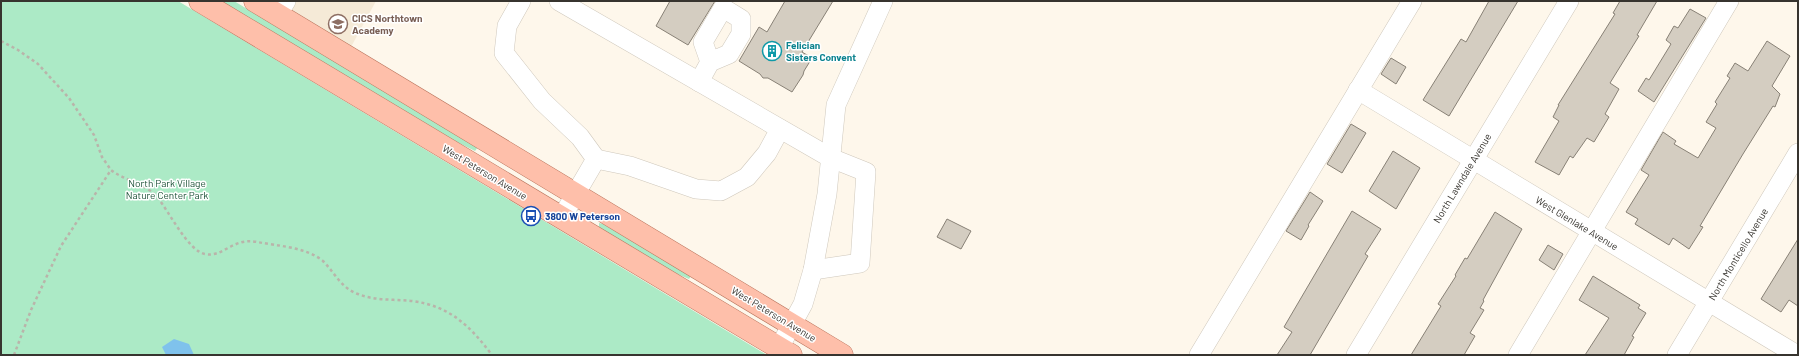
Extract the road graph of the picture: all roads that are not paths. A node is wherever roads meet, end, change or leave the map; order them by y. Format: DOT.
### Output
graph roads {
  1 [pos="200,1"];
  2 [pos="255,1"];
  3 [pos="521,1"];
  4 [pos="559,1"];
  5 [pos="884,1"];
  6 [pos="1412,1"];
  7 [pos="1569,1"];
  8 [pos="1730,1"];
  9 [pos="281,8"];
  10 [pos="710,62"];
  11 [pos="699,82"];
  12 [pos="1358,90"];
  13 [pos="780,129"];
  14 [pos="1798,153"];
  15 [pos="831,158"];
  16 [pos="596,159"];
  17 [pos="1473,160"];
  18 [pos="575,194"];
  19 [pos="562,217"];
  20 [pos="1592,232"];
  21 [pos="813,270"];
  22 [pos="1709,302"];
  23 [pos="793,326"];
  24 [pos="785,352"];
  25 [pos="842,355"];
  26 [pos="1199,355"];
  27 [pos="1356,355"];
  28 [pos="1518,355"];
  29 [pos="1677,355"];
  30 [pos="1797,355"];
  1 -- 19 [label="main road, West Peterson Avenue"];
  2 -- 9 [label="main road, West Peterson Avenue"];
  3 -- 16 [label="street"];
  4 -- 11 [label="street"];
  5 -- 15 [label="street"];
  6 -- 12 [label="street"];
  7 -- 17 [label="street, North Lawndale Avenue"];
  8 -- 20 [label="street"];
  9 -- 18 [label="main road, West Peterson Avenue"];
  10 -- 11 [label="street"];
  11 -- 13 [label="street"];
  12 -- 17 [label="street, West Glenlake Avenue"];
  12 -- 26 [label="street"];
  13 -- 15 [label="street"];
  13 -- 16 [label="street"];
  14 -- 22 [label="street, North Monticello Avenue"];
  15 -- 21 [label="street"];
  15 -- 21 [label="street"];
  16 -- 18 [label="street"];
  17 -- 20 [label="street, West Glenlake Avenue"];
  17 -- 27 [label="street, North Lawndale Avenue"];
  18 -- 19 [label="street"];
  18 -- 23 [label="main road, West Peterson Avenue"];
  19 -- 24 [label="main road, West Peterson Avenue"];
  20 -- 22 [label="street, West Glenlake Avenue"];
  20 -- 28 [label="street"];
  21 -- 23 [label="street"];
  22 -- 29 [label="street, North Monticello Avenue"];
  22 -- 30 [label="street, West Glenlake Avenue"];
  23 -- 24 [label="street"];
  23 -- 25 [label="main road, West Peterson Avenue"];
}
